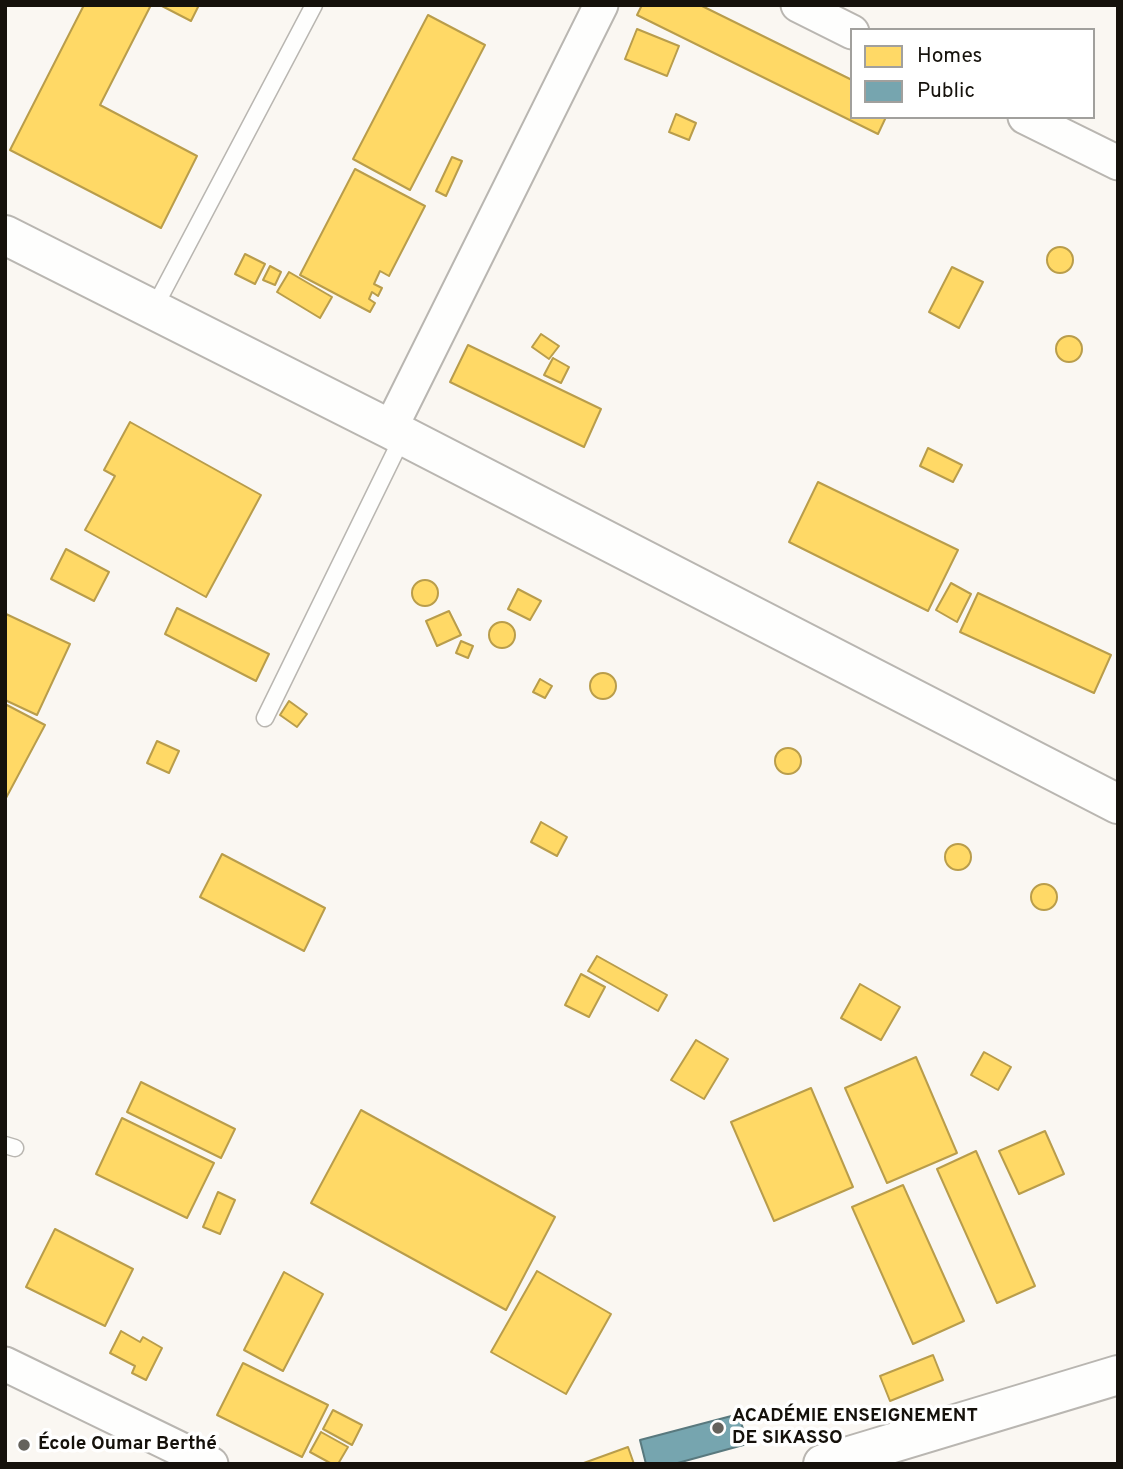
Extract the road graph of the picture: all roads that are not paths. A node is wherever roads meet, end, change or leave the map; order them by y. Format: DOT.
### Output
graph roads {
  1 [pos="314,5"];
  2 [pos="601,5"];
  3 [pos="798,5"];
  4 [pos="850,31"];
  5 [pos="1029,119"];
  6 [pos="1118,163"];
  7 [pos="5,235"];
  8 [pos="153,310"];
  9 [pos="396,433"];
  10 [pos="265,718"];
  11 [pos="1118,804"];
  12 [pos="5,1364"];
  13 [pos="1118,1376"];
  14 [pos="211,1464"];
  15 [pos="822,1464"];
  1 -- 8 [label="lane"];
  2 -- 9 [label="street"];
  3 -- 4 [label="street"];
  5 -- 6 [label="street"];
  7 -- 8 [label="street"];
  8 -- 9 [label="street"];
  9 -- 10 [label="lane"];
  9 -- 11 [label="street"];
  12 -- 14 [label="street"];
  13 -- 15 [label="street"];
}
